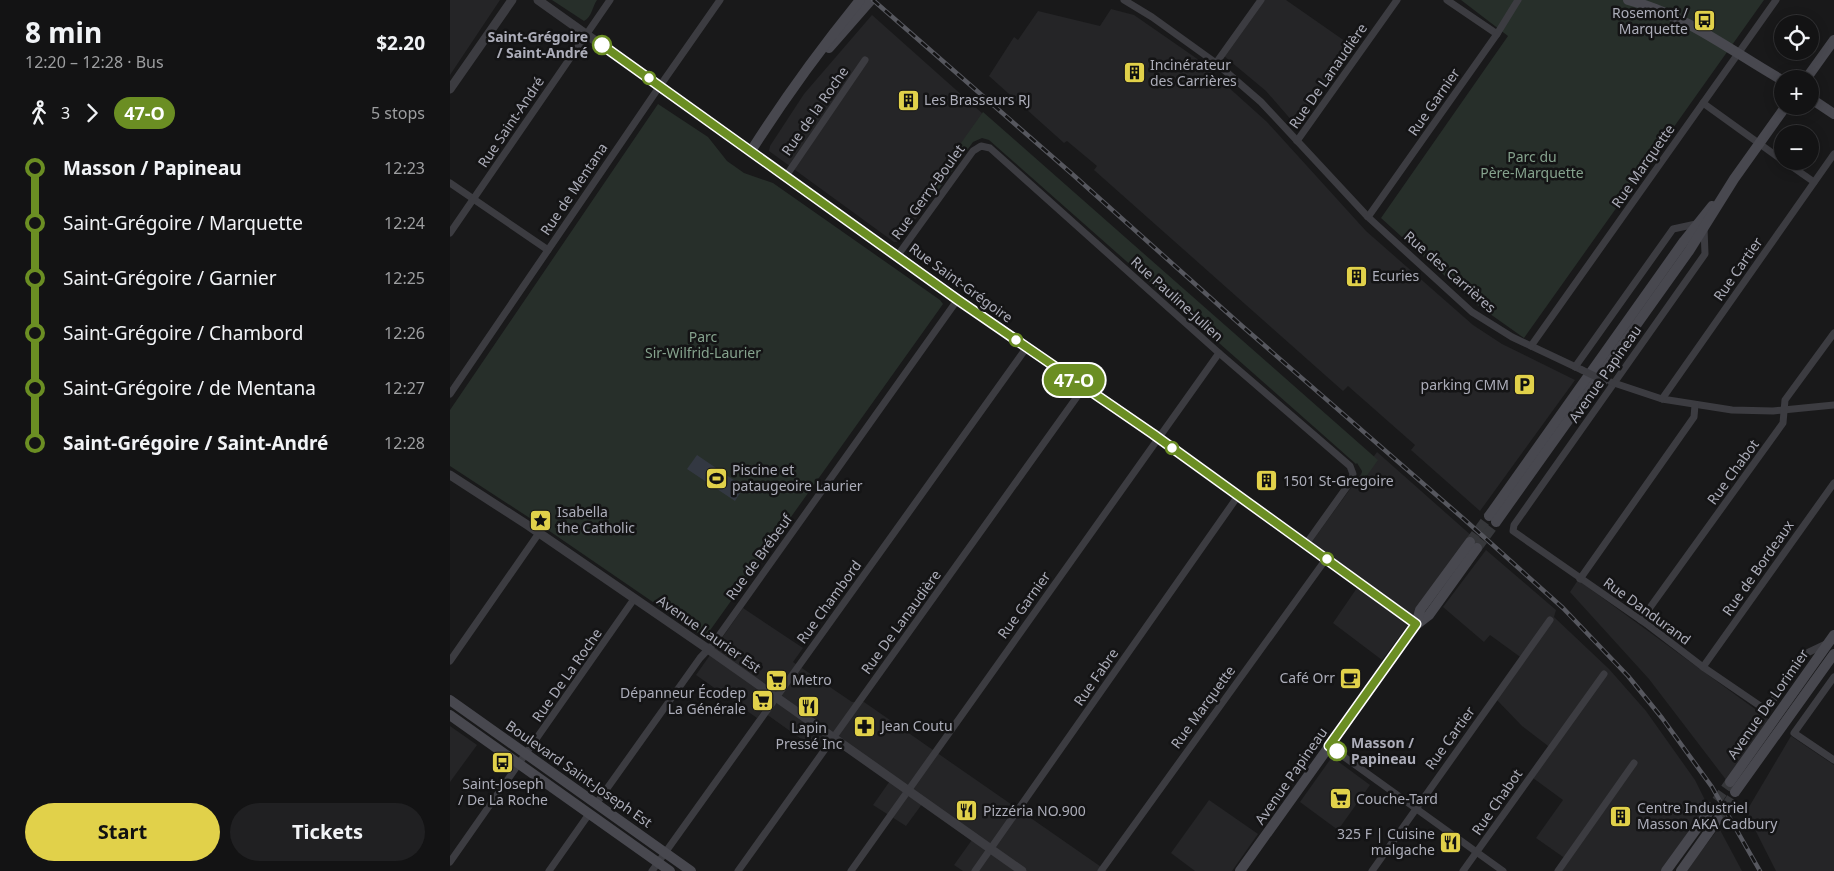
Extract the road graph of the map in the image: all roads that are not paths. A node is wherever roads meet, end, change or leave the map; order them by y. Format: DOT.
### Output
graph roads {
  1 [pos="512,0"];
  2 [pos="538,0"];
  3 [pos="610,0"];
  4 [pos="720,0"];
  5 [pos="860,0"];
  6 [pos="871,0"];
  7 [pos="1126,0"];
  8 [pos="1261,0"];
  9 [pos="1397,0"];
  10 [pos="1447,0"];
  11 [pos="1518,0"];
  12 [pos="1628,0"];
  13 [pos="1776,0"];
  14 [pos="586,34"];
  15 [pos="1498,34"];
  16 [pos="1834,40"];
  17 [pos="1739,52"];
  18 [pos="865,60"];
  19 [pos="1216,63"];
  20 [pos="1812,70"];
  21 [pos="1774,75"];
  22 [pos="803,76"];
  23 [pos="660,86"];
  24 [pos="450,89"];
  25 [pos="1703,103"];
  26 [pos="1819,104"];
  27 [pos="1834,114"];
  28 [pos="1780,115"];
  29 [pos="1297,141"];
  30 [pos="1760,144"];
  31 [pos="981,146"];
  32 [pos="751,151"];
  33 [pos="1774,154"];
  34 [pos="1834,154"];
  35 [pos="1796,170"];
  36 [pos="786,176"];
  37 [pos="1814,182"];
  38 [pos="450,183"];
  39 [pos="474,199"];
  40 [pos="1368,217"];
  41 [pos="1700,226"];
  42 [pos="450,233"];
  43 [pos="548,250"];
  44 [pos="898,255"];
  45 [pos="958,300"];
  46 [pos="1834,333"];
  47 [pos="1531,346"];
  48 [pos="1027,347"];
  49 [pos="1218,353"];
  50 [pos="1578,369"];
  51 [pos="1615,384"];
  52 [pos="1084,387"];
  53 [pos="450,394"];
  54 [pos="1662,399"];
  55 [pos="1695,405"];
  56 [pos="1834,405"];
  57 [pos="1784,410"];
  58 [pos="1158,438"];
  59 [pos="451,479"];
  60 [pos="1834,483"];
  61 [pos="1238,496"];
  62 [pos="1492,519"];
  63 [pos="1513,531"];
  64 [pos="539,533"];
  65 [pos="1306,544"];
  66 [pos="1474,545"];
  67 [pos="1326,558"];
  68 [pos="1580,579"];
  69 [pos="634,599"];
  70 [pos="1550,620"];
  71 [pos="1641,620"];
  72 [pos="1416,624"];
  73 [pos="1831,639"];
  74 [pos="708,649"];
  75 [pos="1834,654"];
  76 [pos="450,661"];
  77 [pos="1703,667"];
  78 [pos="1604,674"];
  79 [pos="1834,677"];
  80 [pos="776,697"];
  81 [pos="450,700"];
  82 [pos="1766,710"];
  83 [pos="450,716"];
  84 [pos="834,737"];
  85 [pos="1329,746"];
  86 [pos="526,754"];
  87 [pos="1834,760"];
  88 [pos="1634,763"];
  89 [pos="519,764"];
  90 [pos="1730,782"];
  91 [pos="907,790"];
  92 [pos="1735,792"];
  93 [pos="596,804"];
  94 [pos="1416,808"];
  95 [pos="1708,812"];
  96 [pos="589,814"];
  97 [pos="1718,819"];
  98 [pos="991,849"];
  99 [pos="1477,852"];
  100 [pos="665,853"];
  101 [pos="450,862"];
  102 [pos="658,862"];
  103 [pos="549,871"];
  104 [pos="652,871"];
  105 [pos="670,871"];
  106 [pos="691,871"];
  107 [pos="738,871"];
  108 [pos="851,871"];
  109 [pos="975,871"];
  110 [pos="1022,871"];
  111 [pos="1101,871"];
  112 [pos="1240,871"];
  113 [pos="1372,871"];
  114 [pos="1463,871"];
  115 [pos="1503,871"];
  116 [pos="1558,871"];
  117 [pos="1666,871"];
  118 [pos="1681,871"];
  1 -- 24 [label="street"];
  2 -- 14 [label="street, Rue Saint-Grégoire"];
  3 -- 14 [label="street, Rue Saint-André"];
  4 -- 23 [label="street, Rue de Mentana"];
  5 -- 22 [label="main road"];
  6 -- 22 [label="main road"];
  7 -- 19 [label="street, Rue des Carrières"];
  8 -- 19 [label="street"];
  9 -- 29 [label="street, Rue De Lanaudière"];
  10 -- 15 [label="street"];
  11 -- 15 [label="street, Rue Garnier"];
  12 -- 17 [label="main road"];
  13 -- 17 [label="street, Rue Marquette"];
  14 -- 23 [label="street, Rue Saint-Grégoire"];
  14 -- 39 [label="street, Rue Saint-André"];
  15 -- 40 [label="street, Rue Garnier"];
  16 -- 20 [label="main road"];
  17 -- 21 [label="main road"];
  17 -- 25 [label="street, Rue Marquette"];
  18 -- 36 [label="street, Rue de la Roche"];
  19 -- 29 [label="street, Rue des Carrières"];
  22 -- 32 [label="main road"];
  23 -- 32 [label="street, Rue Saint-Grégoire"];
  23 -- 43 [label="street, Rue de Mentana"];
  25 -- 30 [label="street"];
  25 -- 47 [label="street, Rue Marquette"];
  26 -- 27 [label="main road"];
  28 -- 30 [label="main road, Avenue Papineau"];
  29 -- 40 [label="street, Rue des Carrières"];
  30 -- 33 [label="street"];
  30 -- 41 [label="main road, Avenue Papineau"];
  31 -- 44 [label="street, Rue Gerry-Boulet"];
  31 -- 49 [label="street, Rue Pauline-Julien"];
  32 -- 36 [label="street, Rue Saint-Grégoire"];
  34 -- 37 [label="street, Rue Cartier"];
  35 -- 37 [label="street"];
  36 -- 44 [label="street, Rue Saint-Grégoire"];
  37 -- 54 [label="street, Rue Cartier"];
  38 -- 39 [label="street"];
  39 -- 42 [label="street, Rue Saint-André"];
  39 -- 43 [label="street"];
  40 -- 47 [label="street, Rue des Carrières"];
  41 -- 50 [label="street, Avenue Papineau"];
  41 -- 51 [label="street, Avenue Papineau"];
  41 -- 62 [label="main road, Avenue Papineau"];
  43 -- 53 [label="street, Rue de Mentana"];
  44 -- 45 [label="street, Rue Saint-Grégoire"];
  45 -- 48 [label="street, Rue Saint-Grégoire"];
  45 -- 74 [label="street, Rue de Brébeuf"];
  46 -- 57 [label="street, Rue Chabot"];
  47 -- 50 [label="street, Rue des Carrières"];
  48 -- 52 [label="street, Rue Saint-Grégoire"];
  48 -- 80 [label="street, Rue Chambord"];
  49 -- 58 [label="street, Rue Garnier"];
  49 -- 65 [label="street, Rue Pauline-Julien"];
  50 -- 51 [label="street, Rue des Carrières, bridge"];
  51 -- 54 [label="street, Rue des Carrières"];
  51 -- 63 [label="street, Avenue Papineau"];
  52 -- 58 [label="street, Rue Saint-Grégoire"];
  52 -- 84 [label="street, Rue De Lanaudière"];
  54 -- 55 [label="street, Rue des Carrières"];
  55 -- 57 [label="street, Rue des Carrières"];
  55 -- 68 [label="street"];
  56 -- 57 [label="street, Rue des Carrières"];
  57 -- 71 [label="street, Rue Chabot"];
  58 -- 61 [label="street, Rue Saint-Grégoire"];
  58 -- 91 [label="street, Rue Garnier"];
  59 -- 64 [label="street, Avenue Laurier Est"];
  60 -- 77 [label="street, Rue de Bordeaux"];
  61 -- 65 [label="street, Rue Saint-Grégoire"];
  61 -- 98 [label="street, Rue Fabre"];
  63 -- 68 [label="street, Rue Dandurand"];
  64 -- 69 [label="street, Avenue Laurier Est"];
  64 -- 76 [label="street"];
  65 -- 67 [label="street, Rue Saint-Grégoire"];
  66 -- 72 [label="main road, Avenue Papineau"];
  67 -- 72 [label="street, Rue Saint-Grégoire"];
  67 -- 111 [label="street, Rue Marquette"];
  68 -- 71 [label="street, Rue Dandurand"];
  69 -- 74 [label="street, Avenue Laurier Est"];
  69 -- 86 [label="street, Rue De La Roche"];
  70 -- 94 [label="street, Rue Cartier"];
  71 -- 77 [label="street, Rue Dandurand"];
  72 -- 85 [label="main road, Avenue Papineau"];
  73 -- 82 [label="street, Avenue De Lorimier"];
  73 -- 90 [label="main road, Avenue De Lorimier"];
  74 -- 80 [label="street, Avenue Laurier Est"];
  74 -- 93 [label="street, Rue de Brébeuf"];
  75 -- 92 [label="main road, Avenue De Lorimier"];
  77 -- 82 [label="street, Rue Dandurand"];
  78 -- 99 [label="street, Rue Chabot"];
  79 -- 87 [label="street"];
  80 -- 84 [label="street, Avenue Laurier Est"];
  80 -- 100 [label="street, Rue Chambord"];
  81 -- 86 [label="main road, Boulevard Saint-Joseph Est"];
  83 -- 89 [label="main road, Boulevard Saint-Joseph Est"];
  84 -- 91 [label="street, Avenue Laurier Est"];
  84 -- 107 [label="street, Rue De Lanaudière"];
  85 -- 94 [label="street"];
  85 -- 112 [label="main road, Avenue Papineau"];
  86 -- 89 [label="street, Rue De La Roche"];
  86 -- 93 [label="main road, Boulevard Saint-Joseph Est"];
  88 -- 116 [label="street"];
  89 -- 96 [label="main road, Boulevard Saint-Joseph Est"];
  89 -- 101 [label="street, Rue De La Roche"];
  91 -- 98 [label="street, Avenue Laurier Est"];
  91 -- 108 [label="street, Rue Garnier"];
  93 -- 100 [label="main road, Boulevard Saint-Joseph Est"];
  94 -- 99 [label="street"];
  94 -- 113 [label="street, Rue Cartier"];
  95 -- 117 [label="main road"];
  96 -- 102 [label="main road, Boulevard Saint-Joseph Est"];
  96 -- 103 [label="street"];
  97 -- 118 [label="main road"];
  98 -- 109 [label="street, Rue Fabre"];
  98 -- 110 [label="street, Avenue Laurier Est"];
  99 -- 114 [label="street, Rue Chabot"];
  99 -- 115 [label="street"];
  100 -- 102 [label="street, Rue Chambord"];
  100 -- 106 [label="main road, Boulevard Saint-Joseph Est"];
  102 -- 104 [label="street, Rue Chambord"];
  102 -- 105 [label="main road, Boulevard Saint-Joseph Est"];
}
